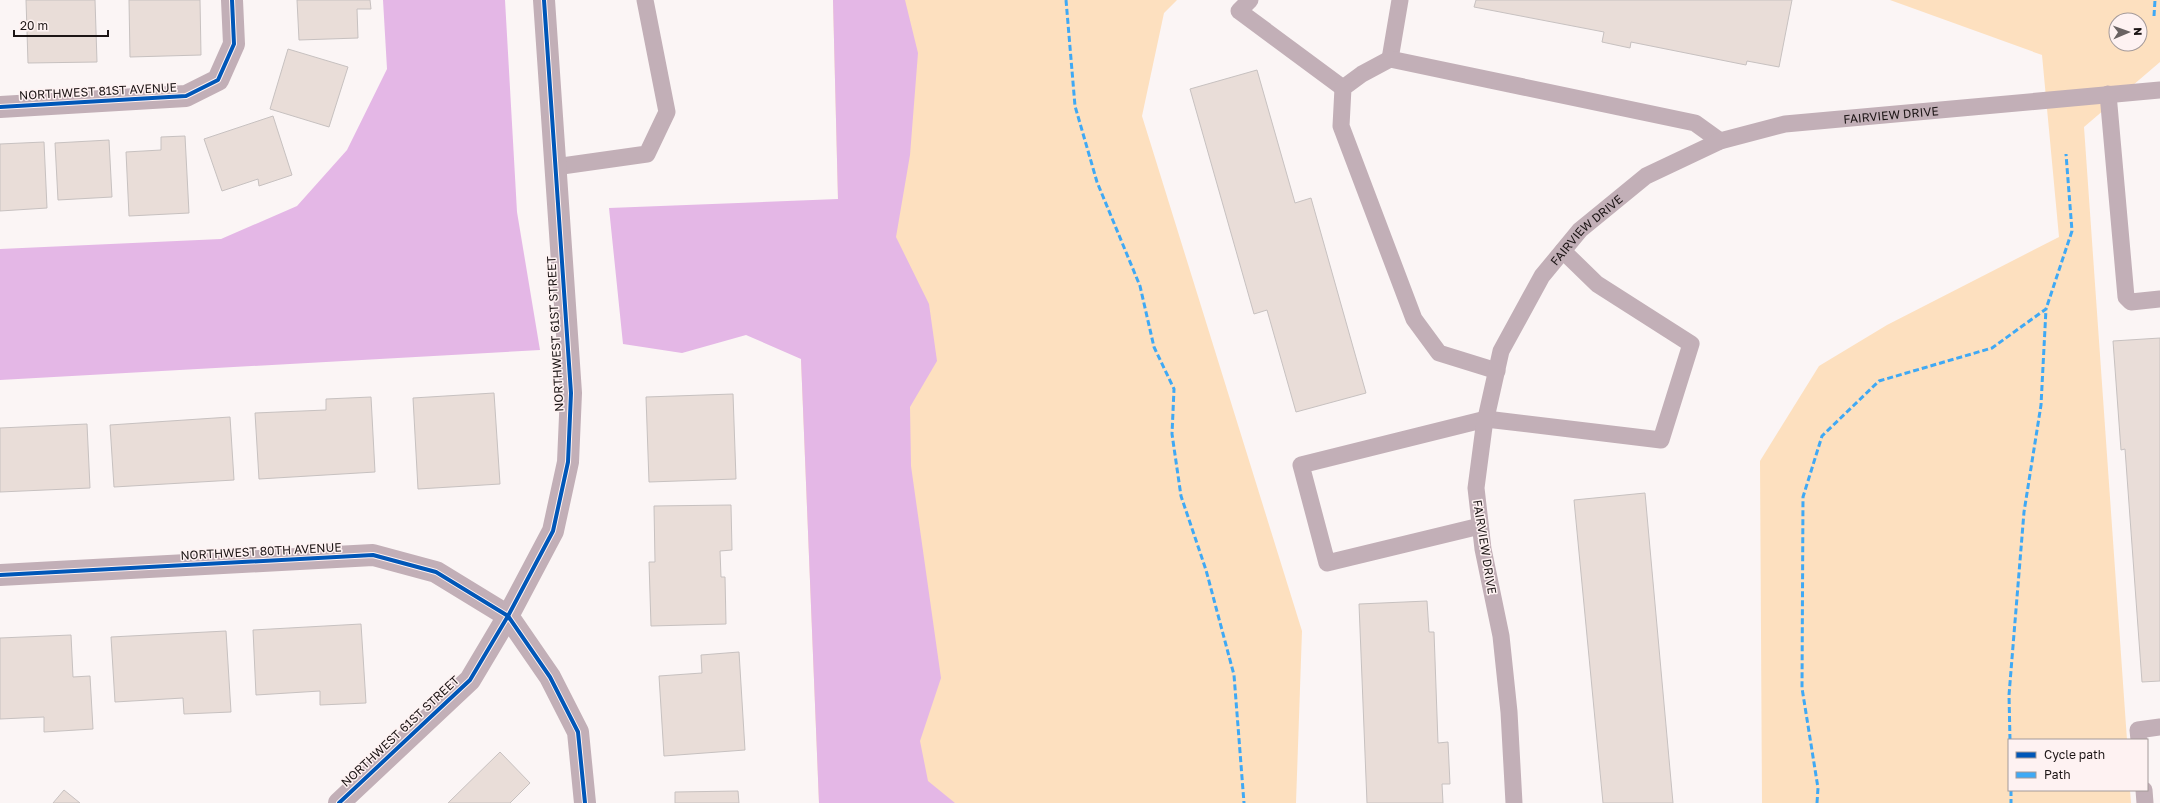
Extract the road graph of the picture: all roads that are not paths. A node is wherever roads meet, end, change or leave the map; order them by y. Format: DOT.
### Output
graph roads {
  1 [pos="232,0"];
  2 [pos="544,0"];
  3 [pos="645,0"];
  4 [pos="1250,0"];
  5 [pos="1400,0"];
  6 [pos="1390,59"];
  7 [pos="1343,88"];
  8 [pos="2160,90"];
  9 [pos="2108,94"];
  10 [pos="0,107"];
  11 [pos="1720,141"];
  12 [pos="555,167"];
  13 [pos="1563,250"];
  14 [pos="2160,299"];
  15 [pos="1497,370"];
  16 [pos="1486,419"];
  17 [pos="1480,526"];
  18 [pos="0,574"];
  19 [pos="508,616"];
  20 [pos="2160,728"];
  21 [pos="2139,739"];
  22 [pos="2144,791"];
  23 [pos="339,803"];
  24 [pos="585,803"];
  25 [pos="1514,803"];
  26 [pos="2145,803"];
  1 -- 10 [label="street, NORTHWEST 81ST AVENUE"];
  2 -- 12 [label="street, NORTHWEST 61ST STREET"];
  3 -- 12 [label="lane"];
  4 -- 7 [label="lane"];
  5 -- 6 [label="lane"];
  6 -- 7 [label="lane"];
  6 -- 11 [label="lane"];
  7 -- 15 [label="lane"];
  8 -- 9 [label="lane, FAIRVIEW DRIVE"];
  9 -- 11 [label="lane, FAIRVIEW DRIVE"];
  9 -- 14 [label="lane"];
  11 -- 13 [label="lane, FAIRVIEW DRIVE"];
  12 -- 19 [label="street, NORTHWEST 61ST STREET"];
  13 -- 15 [label="lane, FAIRVIEW DRIVE"];
  13 -- 16 [label="lane"];
  15 -- 16 [label="lane, FAIRVIEW DRIVE"];
  16 -- 17 [label="lane, FAIRVIEW DRIVE"];
  16 -- 17 [label="lane"];
  17 -- 25 [label="lane, FAIRVIEW DRIVE"];
  18 -- 19 [label="street, NORTHWEST 80TH AVENUE"];
  19 -- 23 [label="street, NORTHWEST 61ST STREET"];
  19 -- 24 [label="street"];
  20 -- 21 [label="lane"];
  22 -- 26 [label="lane"];
}
